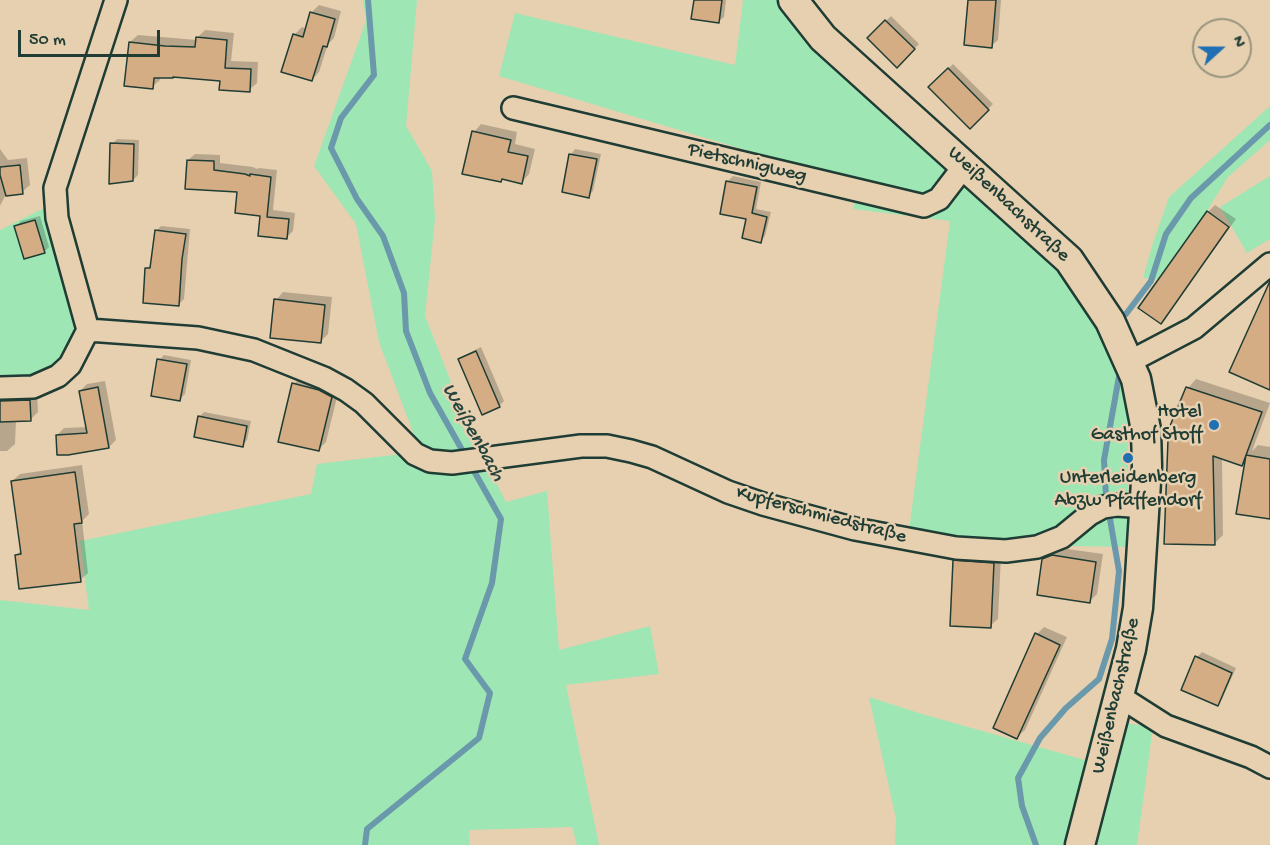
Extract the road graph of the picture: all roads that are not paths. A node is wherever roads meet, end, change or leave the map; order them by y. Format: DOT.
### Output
graph roads {
  1 [pos="116,0"];
  2 [pos="793,0"];
  3 [pos="513,108"];
  4 [pos="965,165"];
  5 [pos="1270,264"];
  6 [pos="88,330"];
  7 [pos="1129,362"];
  8 [pos="0,388"];
  9 [pos="1122,506"];
  10 [pos="1119,696"];
  11 [pos="1270,767"];
  12 [pos="1080,845"];
  1 -- 6 [label="street"];
  2 -- 4 [label="main road, Weißenbachstraße"];
  3 -- 4 [label="street, Pietschnigweg"];
  4 -- 7 [label="main road, Weißenbachstraße"];
  5 -- 7 [label="street"];
  6 -- 8 [label="street"];
  6 -- 9 [label="street, Kupferschmiedstraße"];
  7 -- 9 [label="main road, Weißenbachstraße"];
  9 -- 10 [label="main road, Weißenbachstraße"];
  10 -- 11 [label="street"];
  10 -- 12 [label="main road, Weißenbachstraße"];
}
